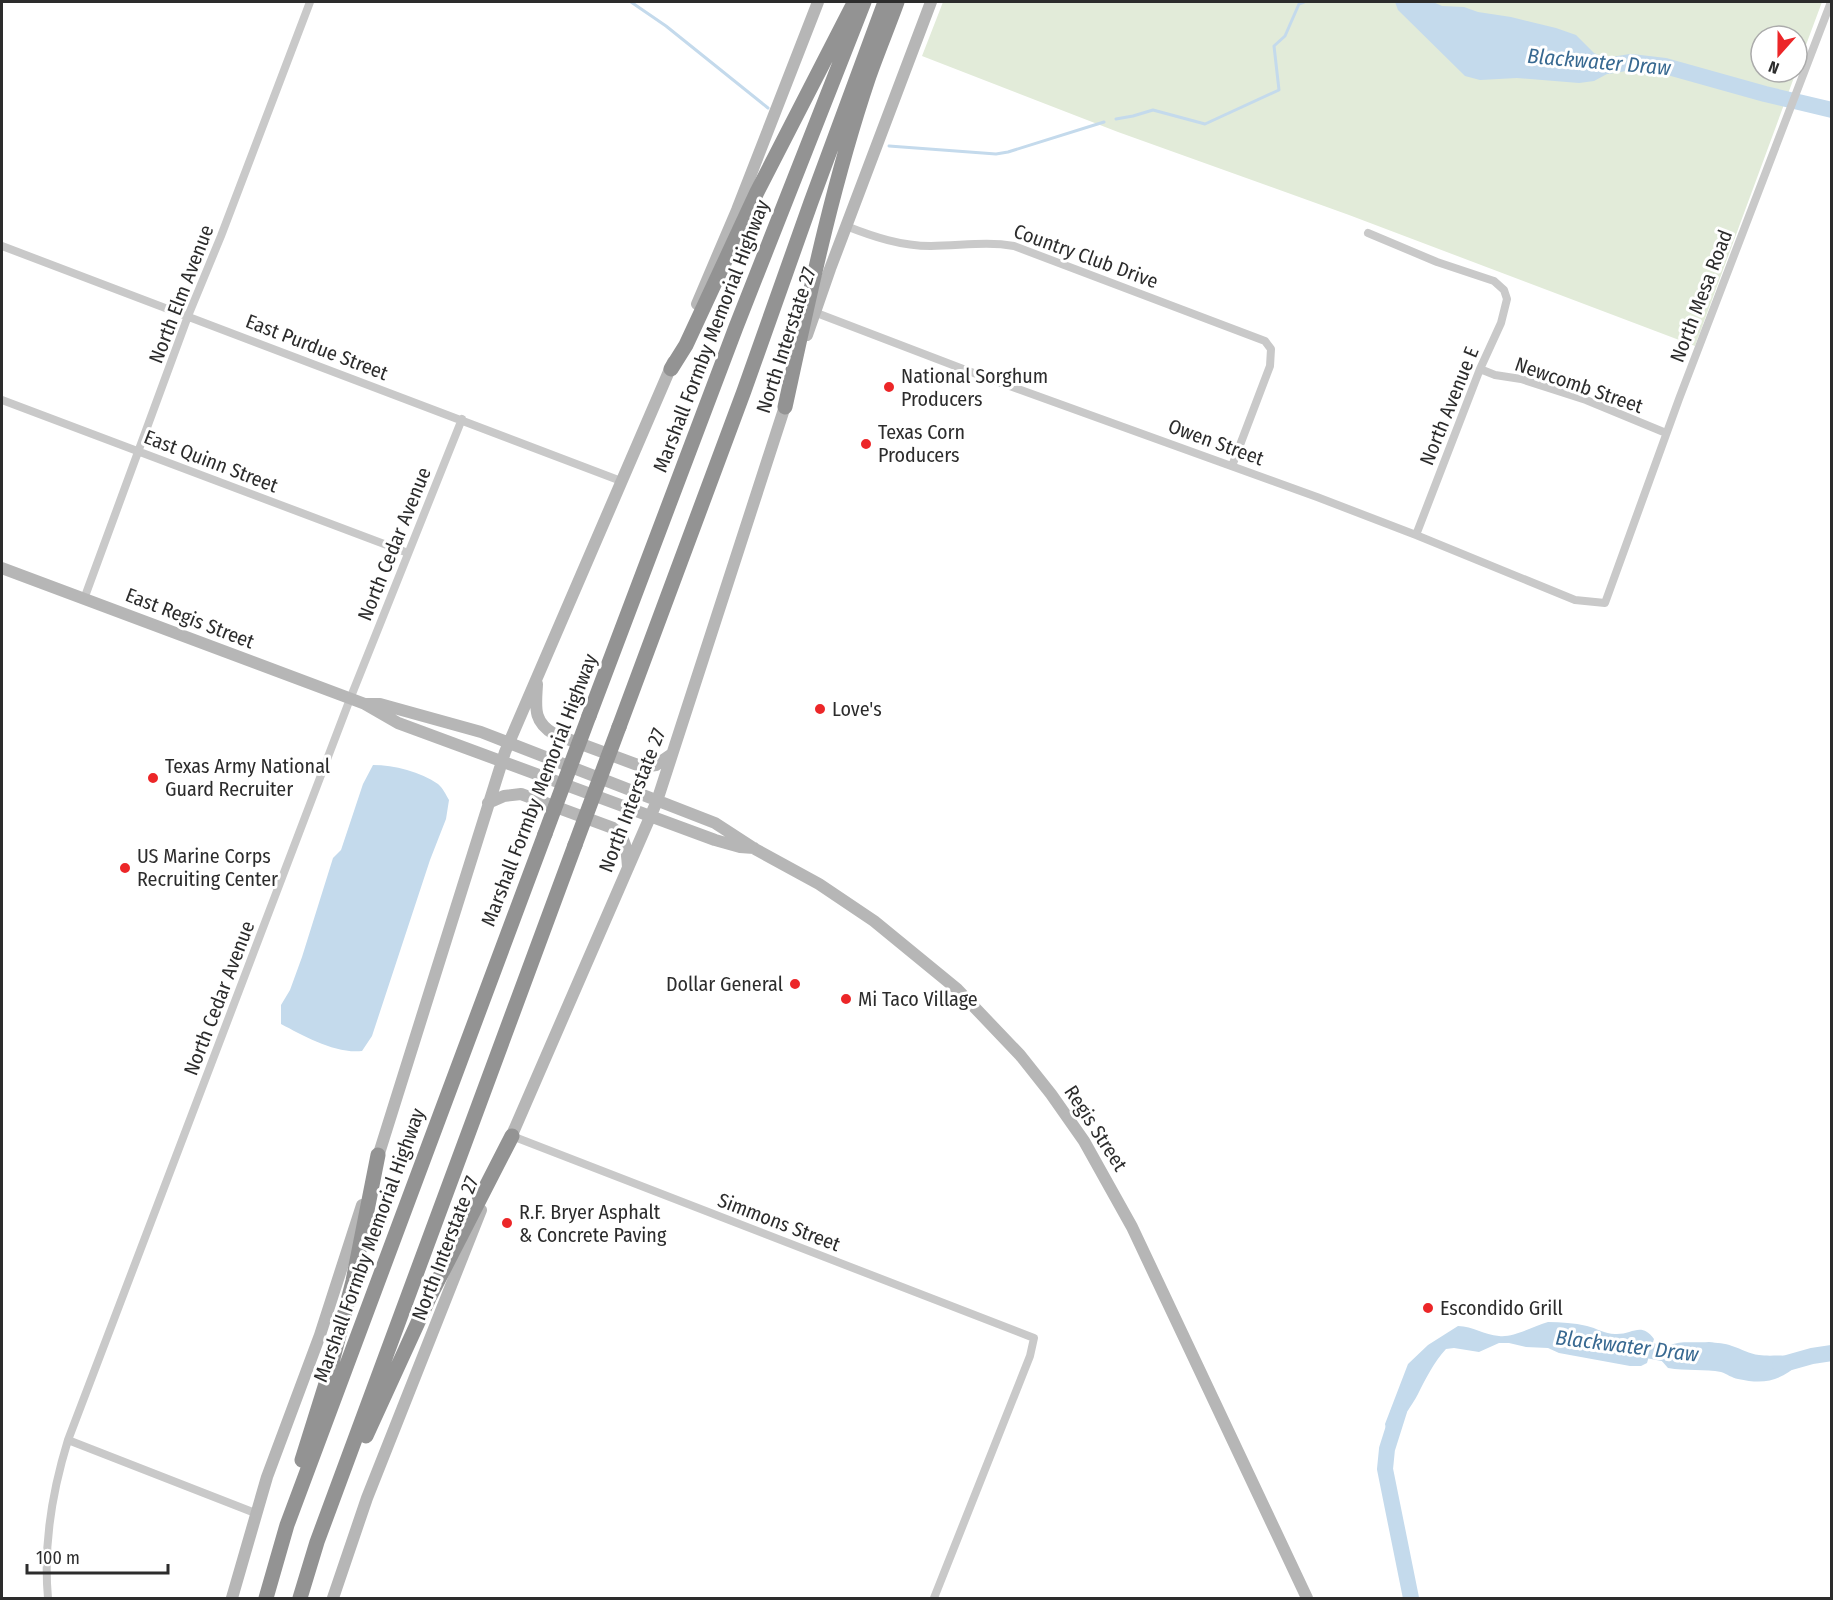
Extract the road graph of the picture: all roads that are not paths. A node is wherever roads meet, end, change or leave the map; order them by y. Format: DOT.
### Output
graph roads {
  1 [pos="310,2"];
  2 [pos="818,2"];
  3 [pos="855,2"];
  4 [pos="864,2"];
  5 [pos="885,2"];
  6 [pos="897,2"];
  7 [pos="931,2"];
  8 [pos="1831,2"];
  9 [pos="846,226"];
  10 [pos="1368,233"];
  11 [pos="2,246"];
  12 [pos="814,312"];
  13 [pos="188,316"];
  14 [pos="670,369"];
  15 [pos="1480,369"];
  16 [pos="2,400"];
  17 [pos="785,407"];
  18 [pos="462,419"];
  19 [pos="1666,433"];
  20 [pos="138,452"];
  21 [pos="1232,466"];
  22 [pos="621,481"];
  23 [pos="1416,535"];
  24 [pos="408,553"];
  25 [pos="2,568"];
  26 [pos="84,599"];
  27 [pos="1605,603"];
  28 [pos="538,676"];
  29 [pos="350,699"];
  30 [pos="365,704"];
  31 [pos="509,743"];
  32 [pos="672,754"];
  33 [pos="502,762"];
  34 [pos="657,801"];
  35 [pos="488,803"];
  36 [pos="651,817"];
  37 [pos="755,849"];
  38 [pos="628,868"];
  39 [pos="512,1136"];
  40 [pos="378,1155"];
  41 [pos="68,1440"];
  42 [pos="255,1513"];
  43 [pos="287,1525"];
  44 [pos="317,1542"];
  45 [pos="48,1599"];
  46 [pos="232,1599"];
  47 [pos="266,1599"];
  48 [pos="300,1599"];
  49 [pos="333,1599"];
  50 [pos="934,1599"];
  51 [pos="1307,1599"];
  1 -- 13 [label="street, North Elm Avenue"];
  2 -- 14 [label="main road"];
  3 -- 14 [label="highway"];
  4 -- 43 [label="highway, Marshall Formby Memorial Highway, bridge"];
  5 -- 44 [label="highway, bridge"];
  6 -- 17 [label="highway"];
  7 -- 9 [label="main road, North Interstate 27"];
  8 -- 19 [label="street, North Mesa Road"];
  9 -- 12 [label="main road, North Interstate 27"];
  9 -- 21 [label="street, Country Club Drive"];
  10 -- 15 [label="street, North Avenue E"];
  11 -- 13 [label="street, East Purdue Street"];
  12 -- 17 [label="main road, North Interstate 27"];
  12 -- 21 [label="street, Owen Street"];
  13 -- 18 [label="street, East Purdue Street"];
  13 -- 20 [label="street, North Elm Avenue"];
  14 -- 22 [label="main road"];
  15 -- 19 [label="street, Newcomb Street"];
  15 -- 23 [label="street, North Avenue E"];
  16 -- 20 [label="street, East Quinn Street"];
  17 -- 32 [label="main road, North Interstate 27"];
  18 -- 22 [label="street, East Purdue Street"];
  18 -- 24 [label="street, North Cedar Avenue"];
  19 -- 27 [label="street, North Mesa Road"];
  20 -- 24 [label="street, East Quinn Street"];
  20 -- 26 [label="street, North Elm Avenue"];
  21 -- 23 [label="street, Owen Street"];
  22 -- 28 [label="main road"];
  23 -- 27 [label="street, Owen Street"];
  24 -- 29 [label="street, North Cedar Avenue"];
  25 -- 26 [label="main road, East Regis Street"];
  26 -- 29 [label="main road, East Regis Street"];
  28 -- 31 [label="main road"];
  28 -- 32 [label="main road"];
  29 -- 30 [label="main road, East Regis Street"];
  29 -- 41 [label="street, North Cedar Avenue"];
  30 -- 31 [label="main road, East Regis Street"];
  30 -- 33 [label="main road, East Regis Street"];
  31 -- 33 [label="main road"];
  31 -- 34 [label="main road, Regis Street"];
  32 -- 34 [label="main road, North Interstate 27"];
  33 -- 35 [label="main road"];
  33 -- 36 [label="main road, Regis Street"];
  34 -- 36 [label="main road, North Interstate 27"];
  34 -- 37 [label="main road, Regis Street"];
  35 -- 38 [label="main road"];
  35 -- 40 [label="main road"];
  36 -- 37 [label="main road, Regis Street"];
  36 -- 38 [label="main road, North Interstate 27"];
  37 -- 51 [label="main road, Regis Street"];
  38 -- 39 [label="main road, North Interstate 27"];
  39 -- 44 [label="highway"];
  39 -- 49 [label="main road, North Interstate 27"];
  39 -- 50 [label="street, Simmons Street"];
  40 -- 42 [label="main road"];
  40 -- 43 [label="highway"];
  41 -- 42 [label="street"];
  41 -- 45 [label="street, North Cedar Avenue"];
  42 -- 46 [label="main road"];
  43 -- 47 [label="highway, Marshall Formby Memorial Highway"];
  44 -- 48 [label="highway"];
}
